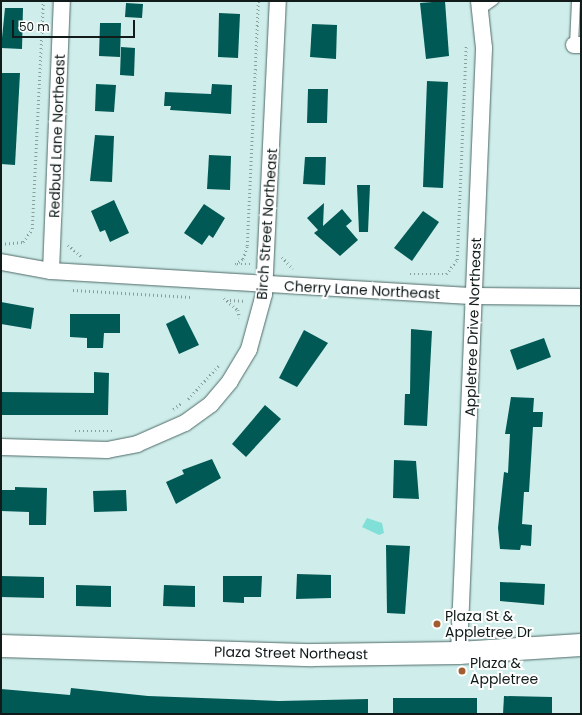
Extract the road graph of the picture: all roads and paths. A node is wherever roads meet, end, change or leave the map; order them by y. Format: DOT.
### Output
graph roads {
  1 [pos="43,1"];
  2 [pos="62,1"];
  3 [pos="258,1"];
  4 [pos="278,1"];
  5 [pos="494,1"];
  6 [pos="576,1"];
  7 [pos="480,6"];
  8 [pos="466,37"];
  9 [pos="578,45"];
  10 [pos="67,241"];
  11 [pos="1,244"];
  12 [pos="281,253"];
  13 [pos="88,257"];
  14 [pos="1,262"];
  15 [pos="229,264"];
  16 [pos="302,270"];
  17 [pos="51,271"];
  18 [pos="403,274"];
  19 [pos="265,284"];
  20 [pos="121,294"];
  21 [pos="474,296"];
  22 [pos="193,297"];
  23 [pos="581,297"];
  24 [pos="217,298"];
  25 [pos="239,322"];
  26 [pos="223,359"];
  27 [pos="166,413"];
  28 [pos="117,430"];
  29 [pos="72,431"];
  30 [pos="1,447"];
  31 [pos="581,645"];
  32 [pos="1,646"];
  33 [pos="459,653"];
  1 -- 11 [label="path"];
  2 -- 17 [label="street, Redbud Lane Northeast"];
  3 -- 15 [label="path"];
  4 -- 19 [label="street, Birch Street Northeast"];
  5 -- 7 [label="lane"];
  6 -- 9 [label="lane"];
  7 -- 21 [label="street, Appletree Drive Northeast"];
  8 -- 18 [label="path"];
  10 -- 13 [label="path"];
  12 -- 16 [label="path"];
  14 -- 17 [label="street, Cherry Lane Northeast"];
  17 -- 19 [label="street, Cherry Lane Northeast"];
  19 -- 21 [label="street, Cherry Lane Northeast"];
  19 -- 30 [label="street, Birch Street Northeast"];
  20 -- 22 [label="path"];
  21 -- 23 [label="street, Cherry Lane Northeast"];
  21 -- 33 [label="street, Appletree Drive Northeast"];
  24 -- 25 [label="path"];
  26 -- 27 [label="path"];
  28 -- 29 [label="path"];
  31 -- 33 [label="main road, Plaza Street Northeast"];
  32 -- 33 [label="main road, Plaza Street Northeast"];
}
